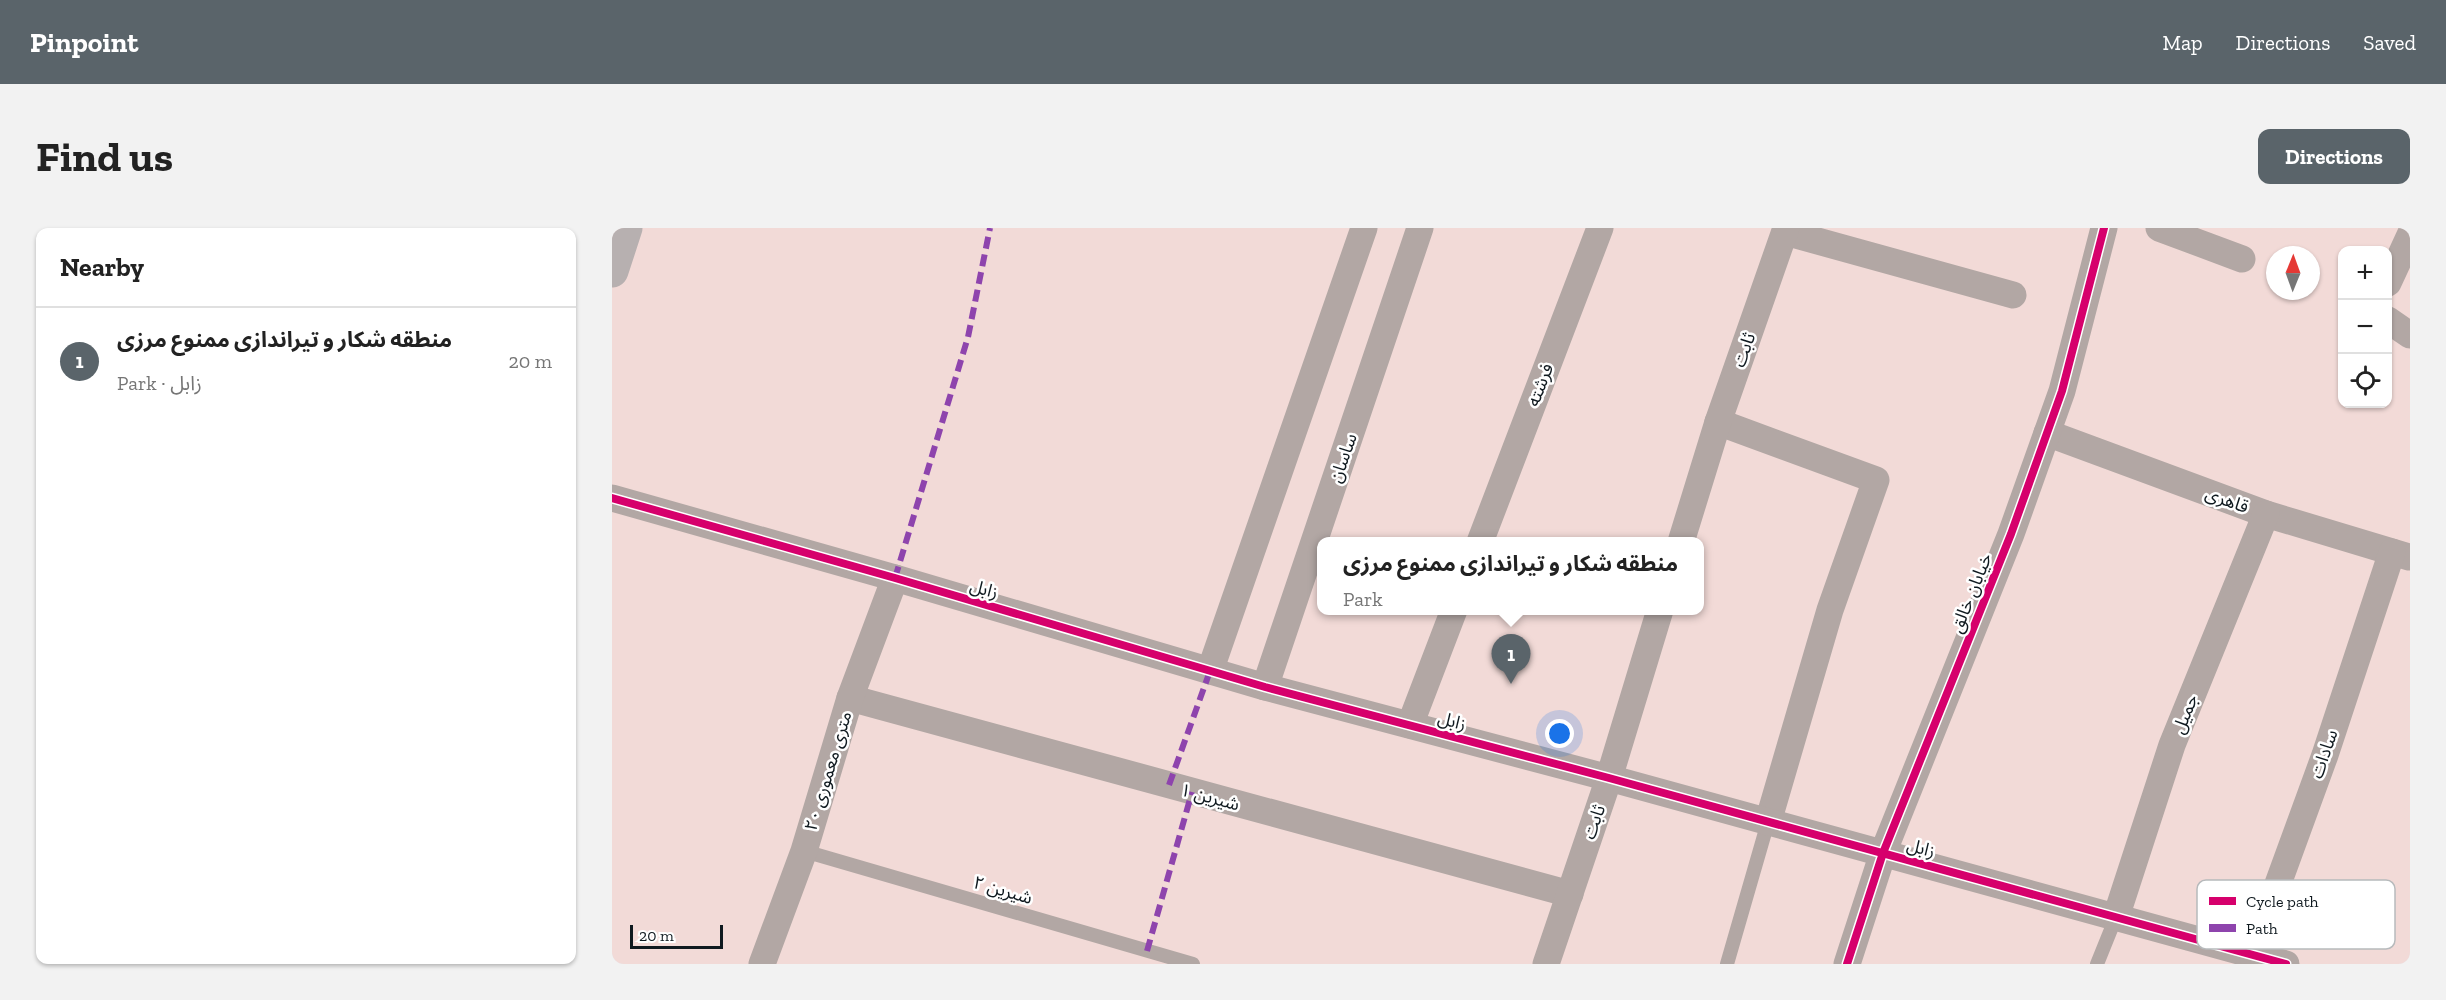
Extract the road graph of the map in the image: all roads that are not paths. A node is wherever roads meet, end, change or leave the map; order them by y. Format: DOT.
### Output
graph roads {
  1 [pos="626,228"];
  2 [pos="1364,228"];
  3 [pos="1420,228"];
  4 [pos="1600,228"];
  5 [pos="2104,228"];
  6 [pos="2159,228"];
  7 [pos="1785,230"];
  8 [pos="2410,236"];
  9 [pos="2242,259"];
  10 [pos="612,271"];
  11 [pos="2392,274"];
  12 [pos="2013,295"];
  13 [pos="2392,323"];
  14 [pos="2410,335"];
  15 [pos="1718,422"];
  16 [pos="2047,433"];
  17 [pos="612,498"];
  18 [pos="2266,514"];
  19 [pos="1482,537"];
  20 [pos="1684,537"];
  21 [pos="2401,555"];
  22 [pos="896,578"];
  23 [pos="1452,615"];
  24 [pos="1658,615"];
  25 [pos="1210,671"];
  26 [pos="1265,687"];
  27 [pos="850,698"];
  28 [pos="1410,725"];
  29 [pos="1609,778"];
  30 [pos="1768,822"];
  31 [pos="804,851"];
  32 [pos="1883,853"];
  33 [pos="2279,880"];
  34 [pos="1570,894"];
  35 [pos="2116,917"];
  36 [pos="2197,940"];
  37 [pos="2231,949"];
  38 [pos="2254,949"];
  39 [pos="2252,955"];
  40 [pos="762,964"];
  41 [pos="1192,964"];
  42 [pos="1546,964"];
  43 [pos="1727,964"];
  44 [pos="1847,964"];
  45 [pos="2097,964"];
  46 [pos="2286,964"];
  1 -- 10 [label="main road"];
  2 -- 25 [label="street"];
  3 -- 26 [label="street, ساسان"];
  4 -- 19 [label="street, فرشته"];
  5 -- 16 [label="street, خیابان خالق"];
  6 -- 9 [label="street"];
  7 -- 12 [label="street"];
  7 -- 15 [label="street, ثابت"];
  8 -- 11 [label="street"];
  13 -- 14 [label="street"];
  15 -- 20 [label="street, ثابت"];
  15 -- 30 [label="street"];
  16 -- 18 [label="street, قاهری"];
  16 -- 32 [label="street, خیابان خالق"];
  17 -- 22 [label="street, زابل"];
  18 -- 21 [label="street, قاهری"];
  18 -- 35 [label="street, جمیل"];
  21 -- 33 [label="street, سادات"];
  22 -- 25 [label="street, زابل"];
  22 -- 27 [label="street, ۲۰ متری معموری"];
  23 -- 28 [label="street"];
  24 -- 29 [label="street, ثابت"];
  25 -- 26 [label="street, زابل"];
  26 -- 28 [label="street, زابل"];
  27 -- 31 [label="street, ۲۰ متری معموری"];
  27 -- 34 [label="street, شیرین ۱"];
  28 -- 29 [label="street, زابل"];
  29 -- 30 [label="street, زابل"];
  29 -- 34 [label="street, ثابت"];
  30 -- 32 [label="street, زابل"];
  30 -- 43 [label="lane"];
  31 -- 40 [label="street, ۲۰ متری معموری"];
  31 -- 41 [label="lane, شیرین ۲"];
  32 -- 35 [label="street, زابل"];
  32 -- 44 [label="street, خیابان خالق"];
  34 -- 42 [label="street, ثابت"];
  35 -- 36 [label="street, زابل"];
  35 -- 45 [label="lane"];
  37 -- 39 [label="street, زابل"];
  38 -- 39 [label="street, سادات"];
  39 -- 46 [label="street, زابل"];
}
